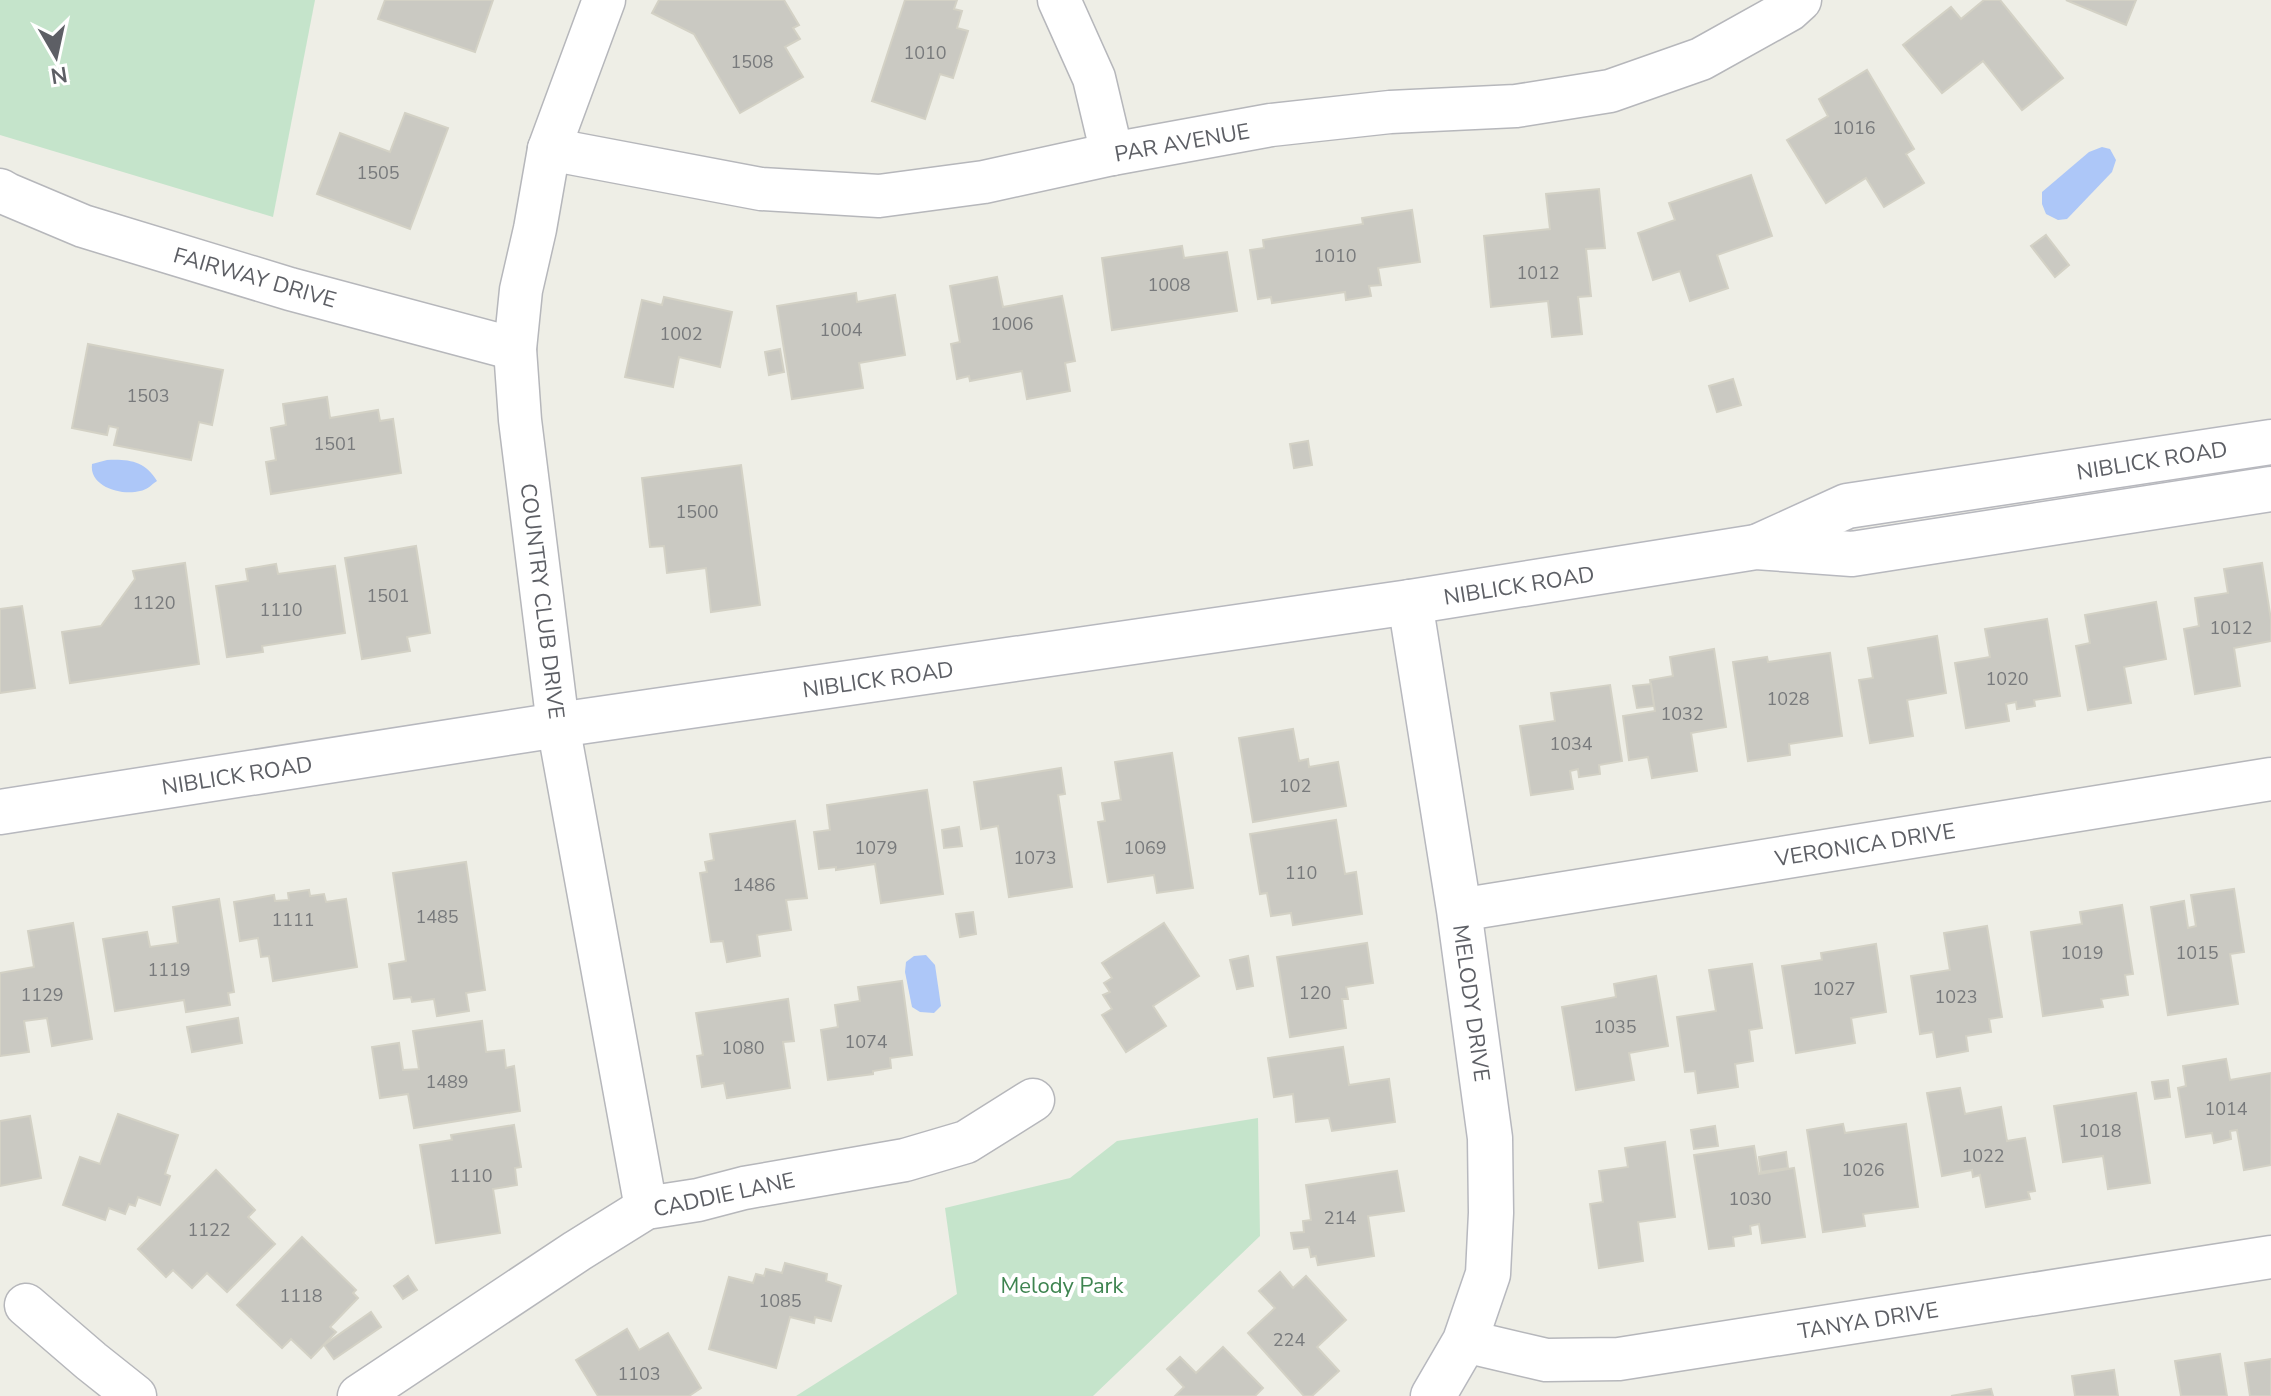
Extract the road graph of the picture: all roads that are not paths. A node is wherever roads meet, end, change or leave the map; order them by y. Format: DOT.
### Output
graph roads {
  1 [pos="604,0"];
  2 [pos="1059,0"];
  3 [pos="1800,0"];
  4 [pos="549,149"];
  5 [pos="1112,154"];
  6 [pos="0,190"];
  7 [pos="515,349"];
  8 [pos="2271,442"];
  9 [pos="2271,489"];
  10 [pos="1756,547"];
  11 [pos="1410,602"];
  12 [pos="558,725"];
  13 [pos="2271,779"];
  14 [pos="0,812"];
  15 [pos="1459,910"];
  16 [pos="1033,1100"];
  17 [pos="646,1208"];
  18 [pos="2271,1257"];
  19 [pos="26,1305"];
  20 [pos="1465,1341"];
  21 [pos="135,1396"];
  22 [pos="359,1396"];
  23 [pos="1433,1396"];
  1 -- 4 [label="street, COUNTRY CLUB DRIVE"];
  2 -- 5 [label="street"];
  3 -- 5 [label="street, PAR AVENUE"];
  4 -- 5 [label="street, PAR AVENUE"];
  4 -- 7 [label="street, COUNTRY CLUB DRIVE"];
  6 -- 7 [label="street, FAIRWAY DRIVE"];
  7 -- 12 [label="street, COUNTRY CLUB DRIVE"];
  8 -- 10 [label="main road, NIBLICK ROAD"];
  9 -- 10 [label="main road, NIBLICK ROAD"];
  10 -- 11 [label="main road, NIBLICK ROAD"];
  11 -- 12 [label="main road, NIBLICK ROAD"];
  11 -- 15 [label="main road, MELODY DRIVE"];
  12 -- 14 [label="main road, NIBLICK ROAD"];
  12 -- 17 [label="street, COUNTRY CLUB DRIVE"];
  13 -- 15 [label="street, VERONICA DRIVE"];
  15 -- 20 [label="main road, MELODY DRIVE"];
  16 -- 17 [label="street, CADDIE LANE"];
  17 -- 22 [label="street, CADDIE LANE"];
  18 -- 20 [label="street, TANYA DRIVE"];
  19 -- 21 [label="street"];
  20 -- 23 [label="main road, MELODY DRIVE"];
}
